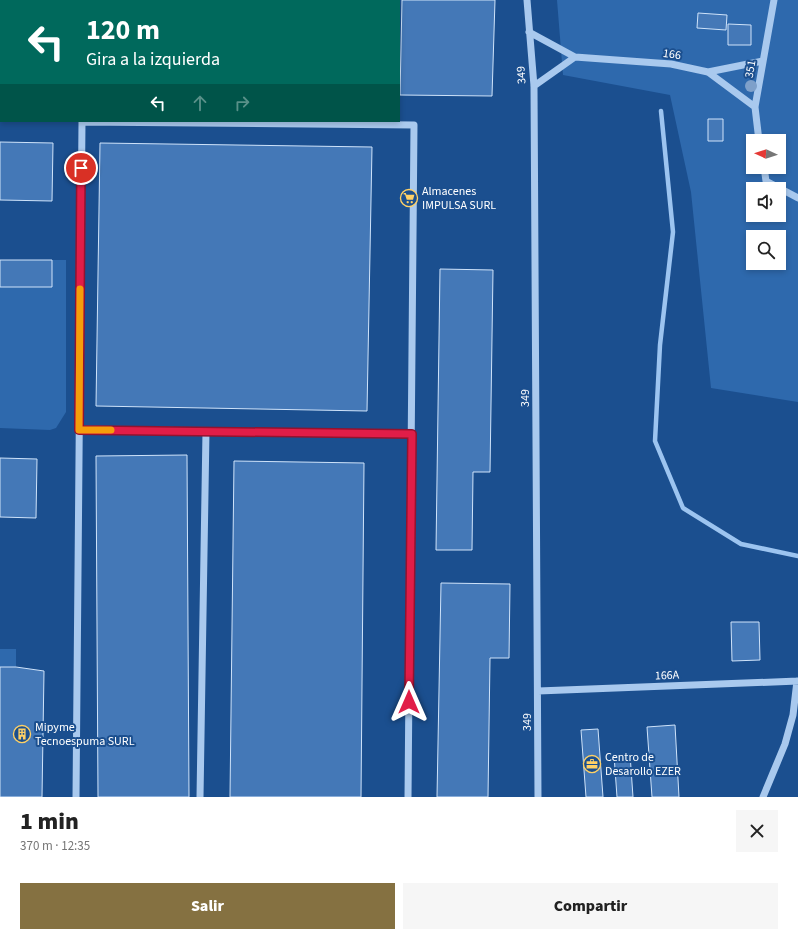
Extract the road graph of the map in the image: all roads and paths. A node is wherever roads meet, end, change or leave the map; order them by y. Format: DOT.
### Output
graph roads {
  1 [pos="527,0"];
  2 [pos="774,0"];
  3 [pos="529,32"];
  4 [pos="575,57"];
  5 [pos="762,61"];
  6 [pos="708,72"];
  7 [pos="534,86"];
  8 [pos="755,107"];
  9 [pos="82,122"];
  10 [pos="165,122"];
  11 [pos="758,134"];
  12 [pos="765,174"];
  13 [pos="798,198"];
  14 [pos="79,430"];
  15 [pos="206,431"];
  16 [pos="412,434"];
  17 [pos="798,681"];
  18 [pos="538,692"];
  19 [pos="76,797"];
  20 [pos="200,797"];
  21 [pos="408,797"];
  22 [pos="538,797"];
  23 [pos="763,797"];
  1 -- 3 [label="street, 349"];
  2 -- 5 [label="street, 351"];
  3 -- 4 [label="street, 166"];
  3 -- 7 [label="street, 349"];
  4 -- 6 [label="street, 166"];
  4 -- 7 [label="street"];
  5 -- 6 [label="street"];
  5 -- 8 [label="street, 351"];
  6 -- 8 [label="street, 166"];
  7 -- 18 [label="street, 349"];
  8 -- 11 [label="street, 351"];
  9 -- 14 [label="street"];
  10 -- 16 [label="street"];
  12 -- 13 [label="street"];
  14 -- 15 [label="street"];
  14 -- 19 [label="street"];
  15 -- 16 [label="street"];
  15 -- 20 [label="street"];
  16 -- 21 [label="street"];
  17 -- 18 [label="street, 166A"];
  17 -- 23 [label="street"];
  18 -- 22 [label="street, 349"];
}
